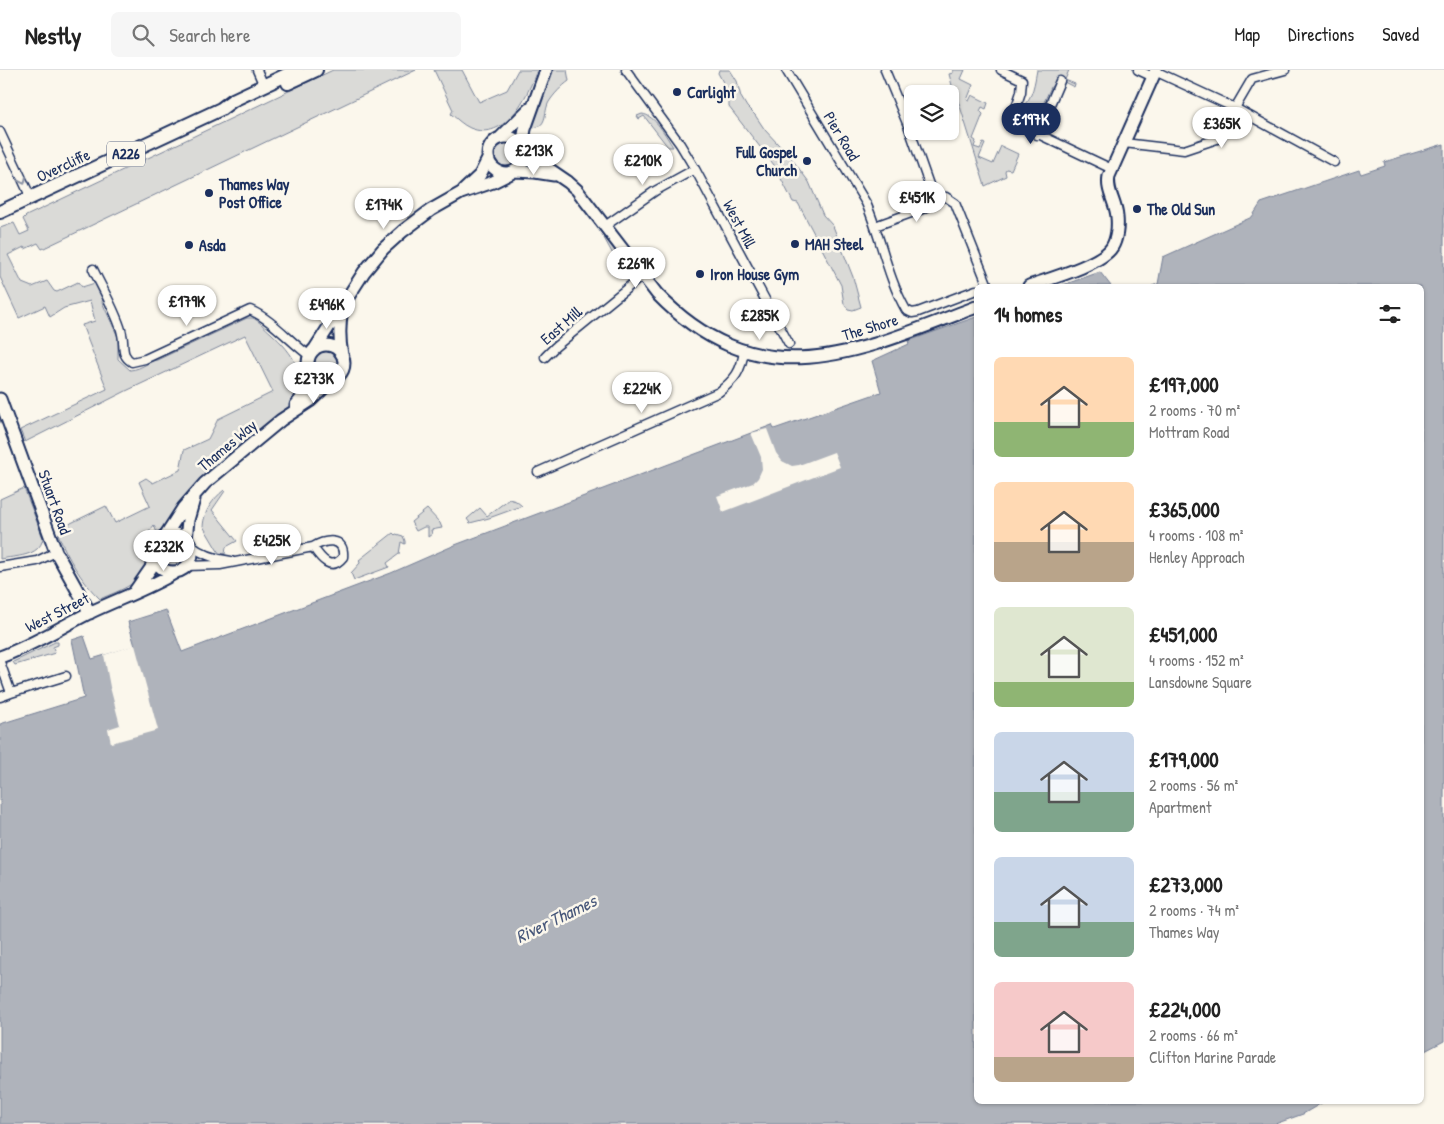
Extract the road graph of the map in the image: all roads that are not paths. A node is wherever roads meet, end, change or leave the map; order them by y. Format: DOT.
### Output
graph roads {
  1 [pos="257,70"];
  2 [pos="546,70"];
  3 [pos="626,70"];
  4 [pos="786,70"];
  5 [pos="885,70"];
  6 [pos="1001,70"];
  7 [pos="1138,70"];
  8 [pos="1285,70"];
  9 [pos="307,71"];
  10 [pos="1154,73"];
  11 [pos="1262,73"];
  12 [pos="1060,81"];
  13 [pos="264,86"];
  14 [pos="532,106"];
  15 [pos="1235,108"];
  16 [pos="221,109"];
  17 [pos="0,132"];
  18 [pos="1037,135"];
  19 [pos="501,138"];
  20 [pos="1124,143"];
  21 [pos="523,149"];
  22 [pos="488,159"];
  23 [pos="1334,162"];
  24 [pos="695,169"];
  25 [pos="1112,169"];
  26 [pos="513,172"];
  27 [pos="561,177"];
  28 [pos="461,193"];
  29 [pos="933,196"];
  30 [pos="30,198"];
  31 [pos="0,212"];
  32 [pos="605,226"];
  33 [pos="875,226"];
  34 [pos="93,269"];
  35 [pos="642,276"];
  36 [pos="987,284"];
  37 [pos="1034,284"];
  38 [pos="974,291"];
  39 [pos="343,305"];
  40 [pos="974,308"];
  41 [pos="789,344"];
  42 [pos="744,351"];
  43 [pos="312,353"];
  44 [pos="342,354"];
  45 [pos="545,358"];
  46 [pos="309,370"];
  47 [pos="332,380"];
  48 [pos="0,399"];
  49 [pos="3,418"];
  50 [pos="281,420"];
  51 [pos="538,472"];
  52 [pos="195,495"];
  53 [pos="165,536"];
  54 [pos="188,542"];
  55 [pos="313,547"];
  56 [pos="56,552"];
  57 [pos="154,555"];
  58 [pos="235,561"];
  59 [pos="0,567"];
  60 [pos="181,569"];
  61 [pos="130,596"];
  62 [pos="90,613"];
  63 [pos="0,658"];
  64 [pos="0,662"];
  65 [pos="66,676"];
  66 [pos="11,693"];
  67 [pos="0,696"];
  1 -- 13 [label="street"];
  2 -- 14 [label="street"];
  3 -- 24 [label="street, West Mill"];
  4 -- 33 [label="street, Pier Road"];
  5 -- 29 [label="street"];
  6 -- 18 [label="street"];
  7 -- 10 [label="street"];
  8 -- 11 [label="street"];
  9 -- 13 [label="main road, Overcliffe / A226"];
  9 -- 16 [label="main road, Overcliffe"];
  10 -- 15 [label="street"];
  10 -- 20 [label="street"];
  11 -- 15 [label="street"];
  12 -- 18 [label="street"];
  13 -- 16 [label="main road, Overcliffe / A226"];
  14 -- 19 [label="street"];
  14 -- 21 [label="street"];
  15 -- 20 [label="street"];
  15 -- 23 [label="street"];
  16 -- 30 [label="main road, Overcliffe / A226"];
  17 -- 30 [label="street, one-way"];
  18 -- 25 [label="street"];
  19 -- 21 [label="street"];
  19 -- 22 [label="street"];
  20 -- 25 [label="street"];
  21 -- 26 [label="street"];
  21 -- 27 [label="street, The Shore"];
  22 -- 26 [label="street"];
  22 -- 28 [label="street"];
  24 -- 32 [label="street"];
  24 -- 41 [label="street, West Mill"];
  25 -- 37 [label="street"];
  26 -- 27 [label="street"];
  26 -- 28 [label="street"];
  27 -- 32 [label="street, The Shore"];
  28 -- 39 [label="street"];
  29 -- 33 [label="street"];
  29 -- 36 [label="street"];
  30 -- 31 [label="main road, Overcliffe / A226"];
  32 -- 35 [label="street, The Shore"];
  33 -- 38 [label="street, Pier Road"];
  34 -- 43 [label="street"];
  35 -- 42 [label="street, The Shore"];
  35 -- 45 [label="street, East Mill"];
  39 -- 43 [label="street"];
  39 -- 44 [label="street"];
  40 -- 42 [label="street, The Shore"];
  42 -- 51 [label="street"];
  43 -- 44 [label="street"];
  43 -- 46 [label="street"];
  44 -- 47 [label="street"];
  46 -- 47 [label="street"];
  46 -- 50 [label="street, Thames Way"];
  47 -- 50 [label="street, Thames Way"];
  48 -- 49 [label="street, Stuart Road"];
  49 -- 56 [label="street, Stuart Road"];
  50 -- 52 [label="street, Thames Way"];
  52 -- 53 [label="street, Thames Way"];
  52 -- 54 [label="street, Thames Way"];
  53 -- 54 [label="street"];
  53 -- 57 [label="street"];
  54 -- 58 [label="street"];
  54 -- 60 [label="street"];
  55 -- 58 [label="street"];
  56 -- 59 [label="street"];
  56 -- 62 [label="street, Stuart Road"];
  57 -- 60 [label="street"];
  57 -- 61 [label="street, West Street"];
  58 -- 60 [label="street"];
  60 -- 61 [label="street, West Street"];
  61 -- 62 [label="street, West Street"];
  62 -- 63 [label="street, West Street"];
  64 -- 66 [label="street"];
  65 -- 66 [label="street"];
  66 -- 67 [label="street"];
}
